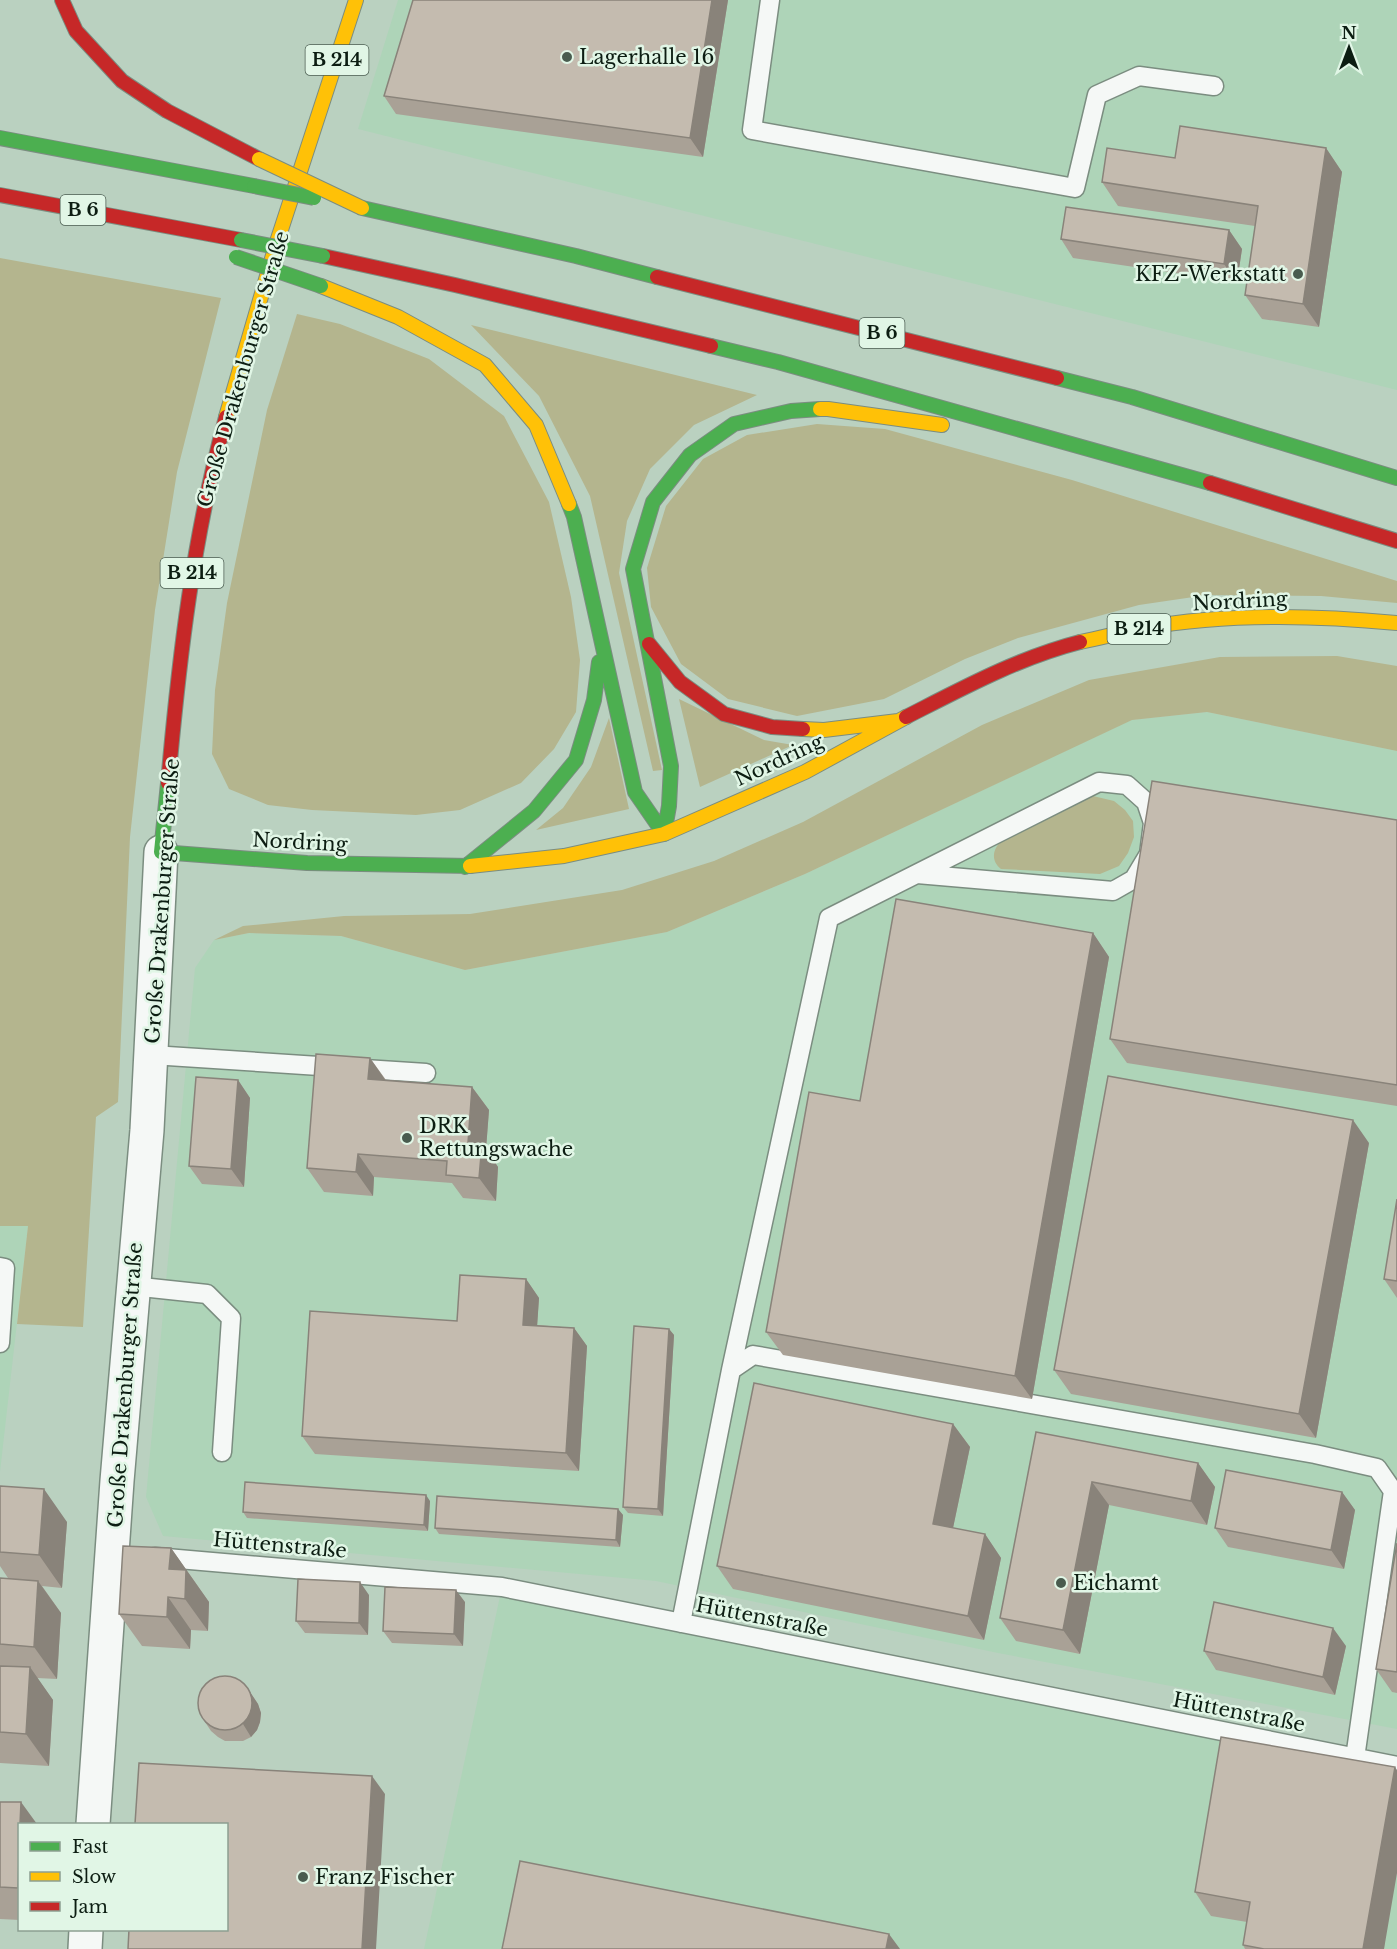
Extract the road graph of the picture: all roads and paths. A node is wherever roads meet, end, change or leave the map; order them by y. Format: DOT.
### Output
graph roads {
  1 [pos="62,0"];
  2 [pos="356,0"];
  3 [pos="770,0"];
  4 [pos="1214,86"];
  5 [pos="0,138"];
  6 [pos="0,195"];
  7 [pos="362,208"];
  8 [pos="166,225"];
  9 [pos="1069,442"];
  10 [pos="1397,478"];
  11 [pos="1397,540"];
  12 [pos="1397,623"];
  13 [pos="646,640"];
  14 [pos="602,645"];
  15 [pos="898,721"];
  16 [pos="663,834"];
  17 [pos="161,852"];
  18 [pos="465,867"];
  19 [pos="917,874"];
  20 [pos="152,1055"];
  21 [pos="426,1073"];
  22 [pos="0,1268"];
  23 [pos="132,1286"];
  24 [pos="0,1342"];
  25 [pos="732,1370"];
  26 [pos="222,1452"];
  27 [pos="124,1555"];
  28 [pos="681,1623"];
  29 [pos="1355,1758"];
  30 [pos="1397,1766"];
  31 [pos="93,1823"];
  32 [pos="86,1931"];
  33 [pos="85,1949"];
  1 -- 7 [label="main road, bridge"];
  2 -- 17 [label="main road, Große Drakenburger Straße / B 214"];
  3 -- 4 [label="lane"];
  5 -- 7 [label="main road, B 6, bridge"];
  6 -- 8 [label="main road, B 6"];
  7 -- 10 [label="main road, B 6"];
  8 -- 9 [label="main road, B 6, bridge"];
  8 -- 14 [label="main road, bridge"];
  9 -- 11 [label="main road, B 6"];
  9 -- 13 [label="main road, B 6"];
  12 -- 15 [label="main road, Nordring / B 214"];
  13 -- 15 [label="main road, B 6"];
  13 -- 16 [label="main road, B 6"];
  14 -- 16 [label="main road"];
  14 -- 18 [label="main road"];
  15 -- 16 [label="main road, Nordring / B 214"];
  16 -- 18 [label="main road, Nordring / B 214"];
  17 -- 18 [label="main road, Nordring / B 214"];
  17 -- 20 [label="street, Große Drakenburger Straße"];
  19 -- 19 [label="lane"];
  19 -- 25 [label="lane"];
  20 -- 21 [label="lane"];
  20 -- 23 [label="street, Große Drakenburger Straße"];
  22 -- 24 [label="lane"];
  23 -- 26 [label="lane"];
  23 -- 27 [label="street, Große Drakenburger Straße"];
  25 -- 28 [label="lane"];
  25 -- 29 [label="lane"];
  27 -- 28 [label="lane, Hüttenstraße"];
  27 -- 31 [label="street, Große Drakenburger Straße"];
  28 -- 29 [label="lane, Hüttenstraße"];
  29 -- 30 [label="lane, Hüttenstraße"];
  32 -- 33 [label="street"];
}
